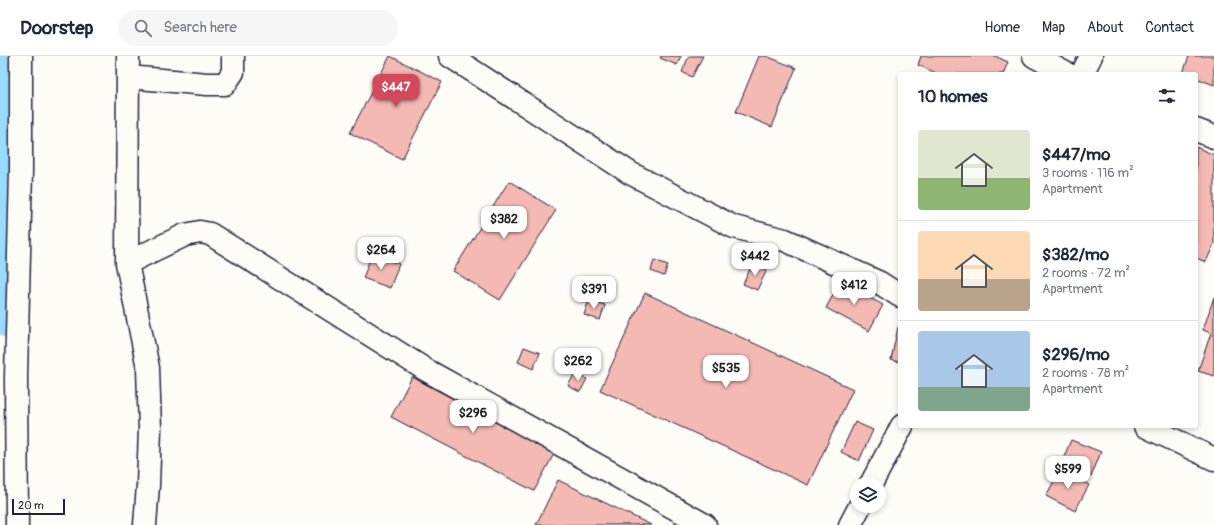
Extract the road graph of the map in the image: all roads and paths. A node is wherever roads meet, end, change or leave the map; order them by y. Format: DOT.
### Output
graph roads {
  1 [pos="21,56"];
  2 [pos="128,56"];
  3 [pos="233,56"];
  4 [pos="450,56"];
  5 [pos="1034,56"];
  6 [pos="1091,56"];
  7 [pos="1063,72"];
  8 [pos="1083,72"];
  9 [pos="128,77"];
  10 [pos="1198,131"];
  11 [pos="1214,137"];
  12 [pos="126,264"];
  13 [pos="898,295"];
  14 [pos="901,428"];
  15 [pos="1148,428"];
  16 [pos="1214,459"];
  17 [pos="876,477"];
  18 [pos="856,513"];
  19 [pos="17,525"];
  20 [pos="145,525"];
  21 [pos="705,525"];
  22 [pos="850,525"];
  1 -- 19 [label="street"];
  2 -- 9 [label="street"];
  3 -- 9 [label="street"];
  4 -- 13 [label="street"];
  5 -- 7 [label="street"];
  6 -- 8 [label="street"];
  9 -- 12 [label="street"];
  10 -- 11 [label="street"];
  12 -- 20 [label="street"];
  12 -- 21 [label="street"];
  14 -- 17 [label="street"];
  15 -- 16 [label="street"];
  18 -- 22 [label="street"];
}
